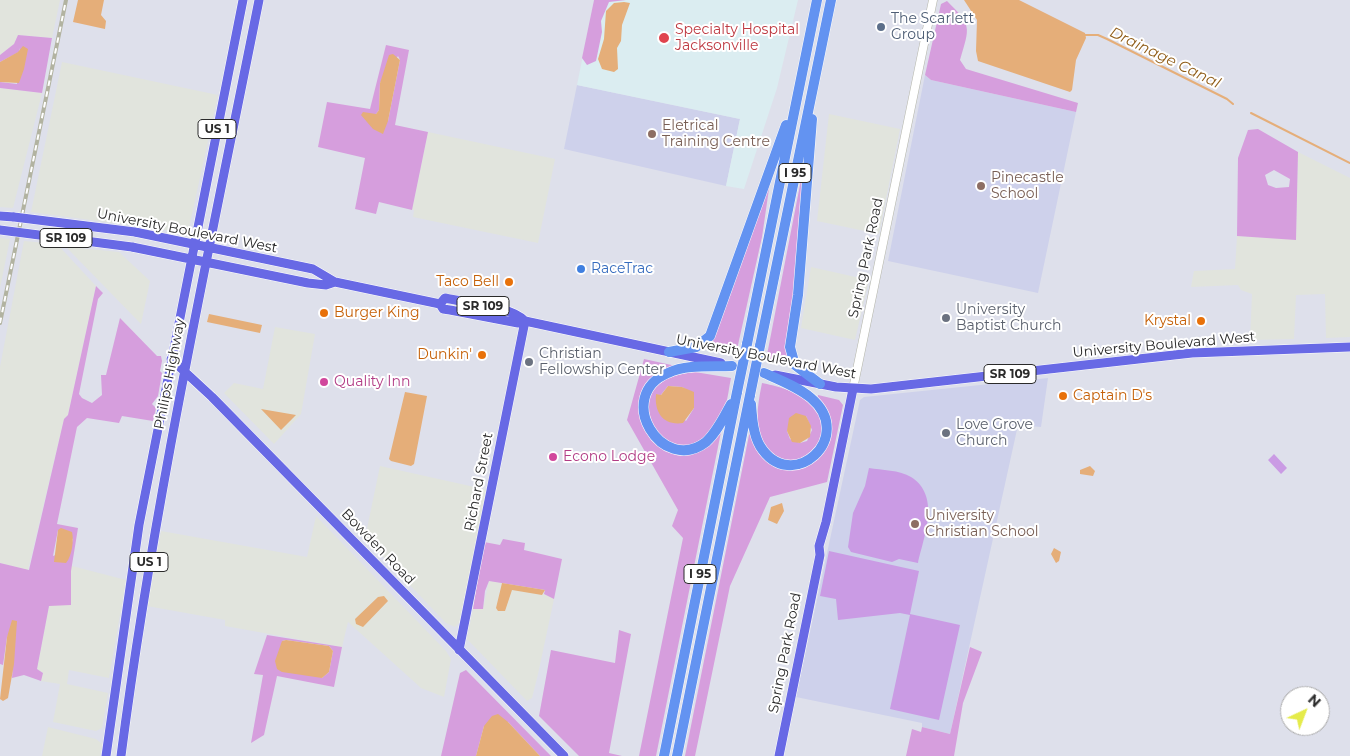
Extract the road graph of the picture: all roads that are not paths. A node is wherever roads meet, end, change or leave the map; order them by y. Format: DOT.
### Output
graph roads {
  1 [pos="243,0"];
  2 [pos="259,0"];
  3 [pos="817,0"];
  4 [pos="831,0"];
  5 [pos="933,0"];
  6 [pos="814,80"];
  7 [pos="800,86"];
  8 [pos="0,216"];
  9 [pos="0,230"];
  10 [pos="193,243"];
  11 [pos="209,246"];
  12 [pos="191,258"];
  13 [pos="206,262"];
  14 [pos="336,282"];
  15 [pos="525,321"];
  16 [pos="1350,347"];
  17 [pos="669,352"];
  18 [pos="171,358"];
  19 [pos="732,366"];
  20 [pos="185,369"];
  21 [pos="764,373"];
  22 [pos="820,384"];
  23 [pos="853,389"];
  24 [pos="737,392"];
  25 [pos="750,395"];
  26 [pos="132,565"];
  27 [pos="148,567"];
  28 [pos="459,650"];
  29 [pos="106,756"];
  30 [pos="121,756"];
  31 [pos="564,756"];
  32 [pos="664,756"];
  33 [pos="677,756"];
  34 [pos="779,756"];
  1 -- 10 [label="main road, Philips Highway / US 1"];
  2 -- 11 [label="main road, Philips Highway / US 1"];
  3 -- 7 [label="highway, I 95"];
  4 -- 6 [label="highway, I 95"];
  5 -- 23 [label="main road, Spring Park Road"];
  6 -- 22 [label="highway"];
  6 -- 25 [label="highway, I 95, bridge"];
  7 -- 17 [label="highway"];
  7 -- 24 [label="highway, I 95, bridge"];
  8 -- 10 [label="main road, University Boulevard West / SR 109, bridge"];
  9 -- 12 [label="main road, University Boulevard West / SR 109, bridge"];
  10 -- 11 [label="main road, University Boulevard West / SR 109"];
  10 -- 12 [label="main road, Philips Highway / US 1"];
  11 -- 13 [label="main road, Philips Highway / US 1"];
  11 -- 14 [label="main road, University Boulevard West / SR 109"];
  12 -- 13 [label="main road, University Boulevard West / SR 109"];
  12 -- 18 [label="main road, Philips Highway / US 1"];
  13 -- 14 [label="main road, University Boulevard West / SR 109"];
  13 -- 20 [label="main road, Philips Highway / US 1"];
  14 -- 15 [label="main road, University Boulevard West / SR 109"];
  15 -- 17 [label="main road, University Boulevard West / SR 109"];
  15 -- 28 [label="main road, Richard Street"];
  16 -- 23 [label="main road, University Boulevard West / SR 109"];
  17 -- 19 [label="main road, University Boulevard West / SR 109"];
  18 -- 20 [label="main road, Bowden Road"];
  18 -- 26 [label="main road, Philips Highway / US 1"];
  19 -- 21 [label="main road, University Boulevard West / SR 109"];
  19 -- 24 [label="highway"];
  20 -- 27 [label="main road, Philips Highway / US 1"];
  20 -- 28 [label="main road, Bowden Road"];
  21 -- 22 [label="main road, University Boulevard West / SR 109"];
  21 -- 25 [label="highway"];
  22 -- 23 [label="main road, University Boulevard West / SR 109"];
  23 -- 34 [label="main road, Spring Park Road"];
  24 -- 32 [label="highway, I 95"];
  25 -- 33 [label="highway, I 95"];
  26 -- 27 [label="main road"];
  26 -- 29 [label="main road, Philips Highway / US 1"];
  27 -- 30 [label="main road, Philips Highway / US 1"];
  28 -- 31 [label="main road, Bowden Road"];
}
